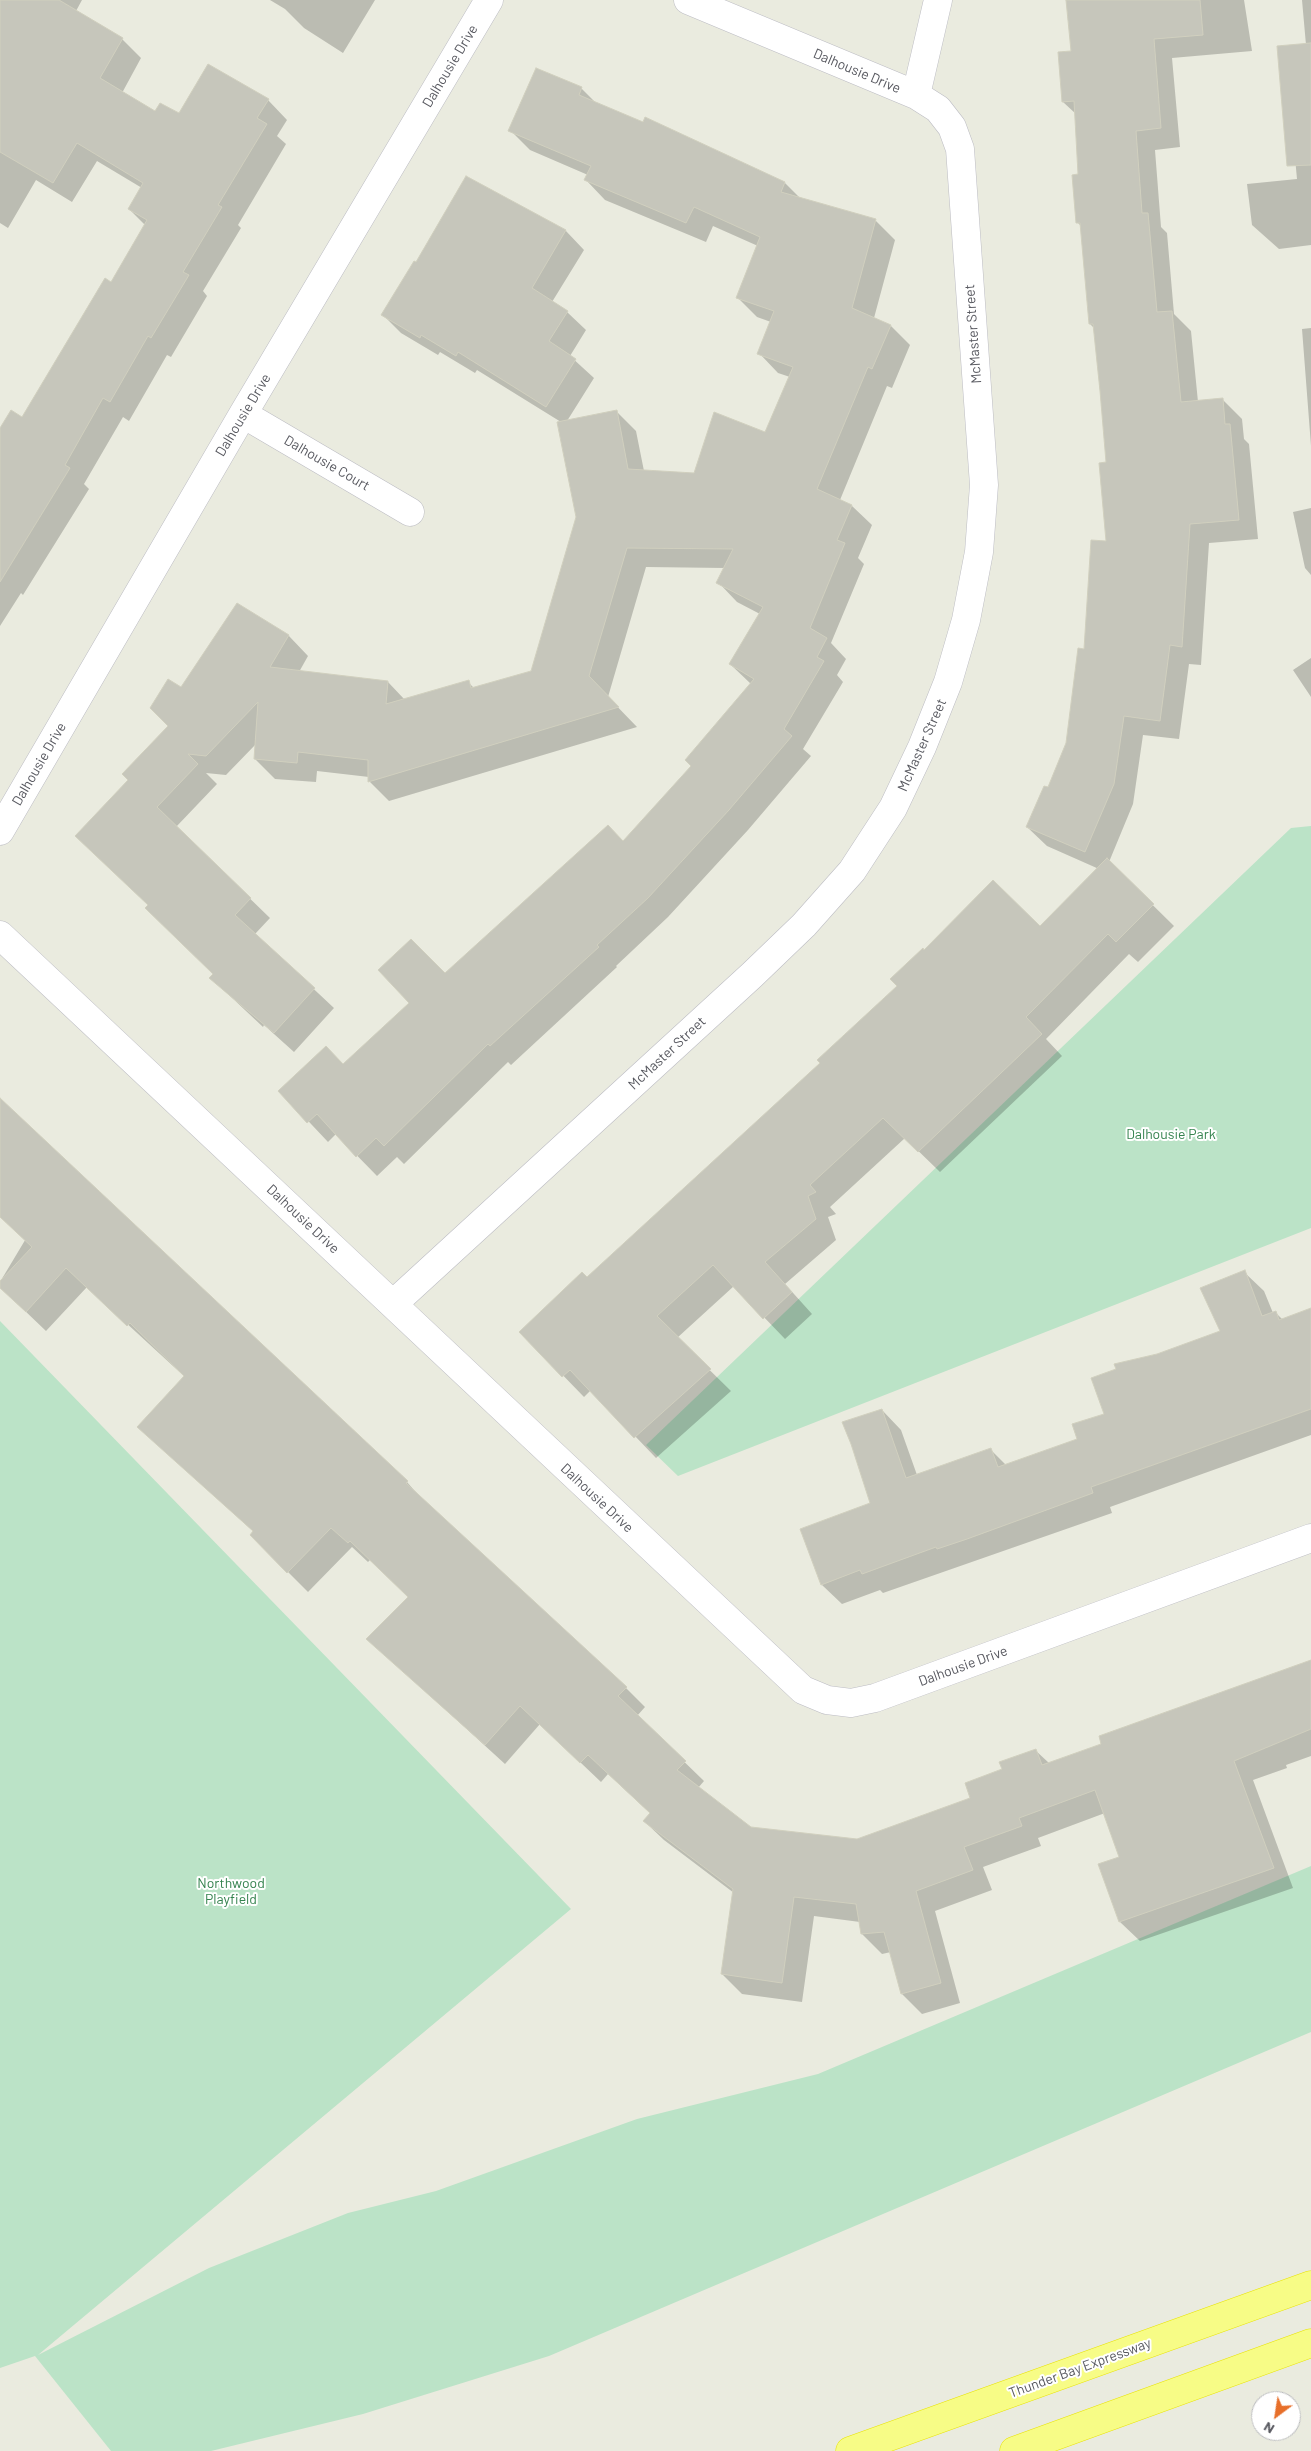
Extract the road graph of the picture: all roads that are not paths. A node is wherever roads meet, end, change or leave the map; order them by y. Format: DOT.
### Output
graph roads {
  1 [pos="490,0"];
  2 [pos="688,0"];
  3 [pos="938,0"];
  4 [pos="916,95"];
  5 [pos="243,414"];
  6 [pos="410,512"];
  7 [pos="0,831"];
  8 [pos="0,935"];
  9 [pos="393,1304"];
  10 [pos="1311,1538"];
  11 [pos="1311,2285"];
  12 [pos="1311,2343"];
  13 [pos="850,2451"];
  14 [pos="1014,2451"];
  1 -- 5 [label="street, Dalhousie Drive"];
  2 -- 4 [label="street, Dalhousie Drive"];
  3 -- 4 [label="street"];
  4 -- 9 [label="street, McMaster Street"];
  5 -- 6 [label="street, Dalhousie Court"];
  5 -- 7 [label="street, Dalhousie Drive"];
  8 -- 9 [label="street, Dalhousie Drive"];
  9 -- 10 [label="street, Dalhousie Drive"];
  11 -- 13 [label="highway, Thunder Bay Expressway"];
  12 -- 14 [label="highway"];
}
